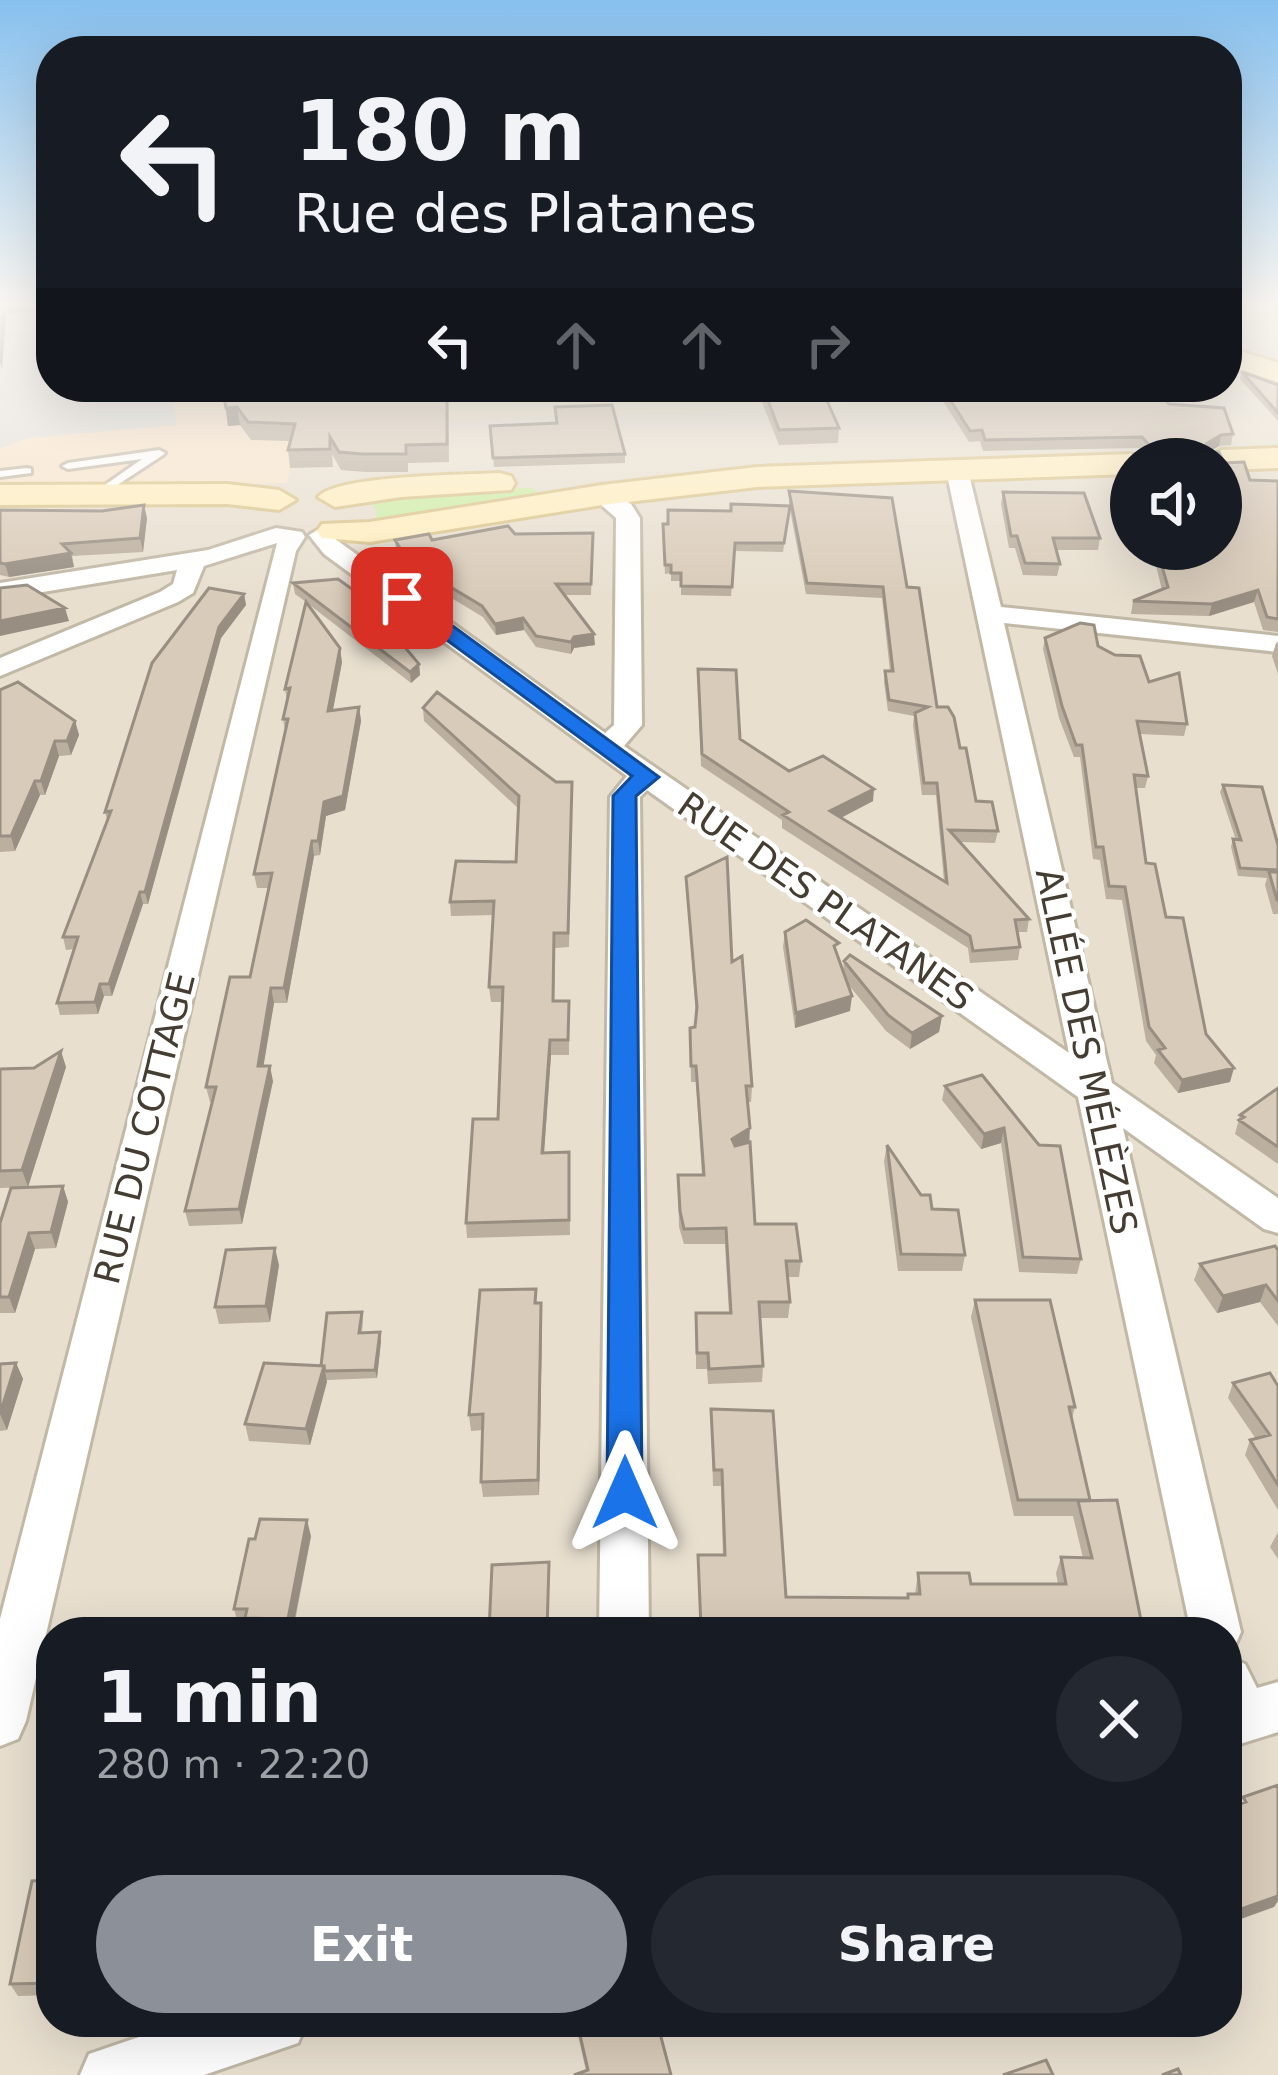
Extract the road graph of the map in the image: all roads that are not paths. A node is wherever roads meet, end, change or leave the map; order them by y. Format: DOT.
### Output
graph roads {
  1 [pos="1278,458"];
  2 [pos="1242,459"];
  3 [pos="1110,465"];
  4 [pos="68,466"];
  5 [pos="957,470"];
  6 [pos="757,477"];
  7 [pos="5,489"];
  8 [pos="602,495"];
  9 [pos="96,496"];
  10 [pos="289,523"];
  11 [pos="193,562"];
  12 [pos="0,591"];
  13 [pos="989,614"];
  14 [pos="1278,644"];
  15 [pos="0,668"];
  16 [pos="604,744"];
  17 [pos="647,777"];
  18 [pos="1096,1090"];
  19 [pos="1278,1218"];
  20 [pos="624,1617"];
  21 [pos="1213,1617"];
  22 [pos="0,1720"];
  23 [pos="230,2037"];
  24 [pos="110,2075"];
  1 -- 2 [label="main road"];
  3 -- 5 [label="main road"];
  4 -- 9 [label="lane"];
  5 -- 6 [label="main road"];
  5 -- 13 [label="street, ALLÉE DES MÉLÈZES"];
  6 -- 8 [label="main road"];
  6 -- 10 [label="main road"];
  7 -- 9 [label="main road"];
  7 -- 10 [label="main road"];
  8 -- 10 [label="main road"];
  8 -- 16 [label="street"];
  9 -- 10 [label="main road"];
  10 -- 11 [label="street"];
  10 -- 16 [label="street, RUE DES PLATANES"];
  10 -- 22 [label="street, RUE DU COTTAGE"];
  11 -- 12 [label="street"];
  11 -- 15 [label="street"];
  13 -- 14 [label="street"];
  13 -- 18 [label="street, ALLÉE DES MÉLÈZES"];
  16 -- 17 [label="street, RUE DES PLATANES"];
  17 -- 18 [label="street, RUE DES PLATANES"];
  17 -- 20 [label="street"];
  18 -- 19 [label="street, RUE DES PLATANES"];
  18 -- 21 [label="street, ALLÉE DES MÉLÈZES"];
  23 -- 24 [label="street"];
}
